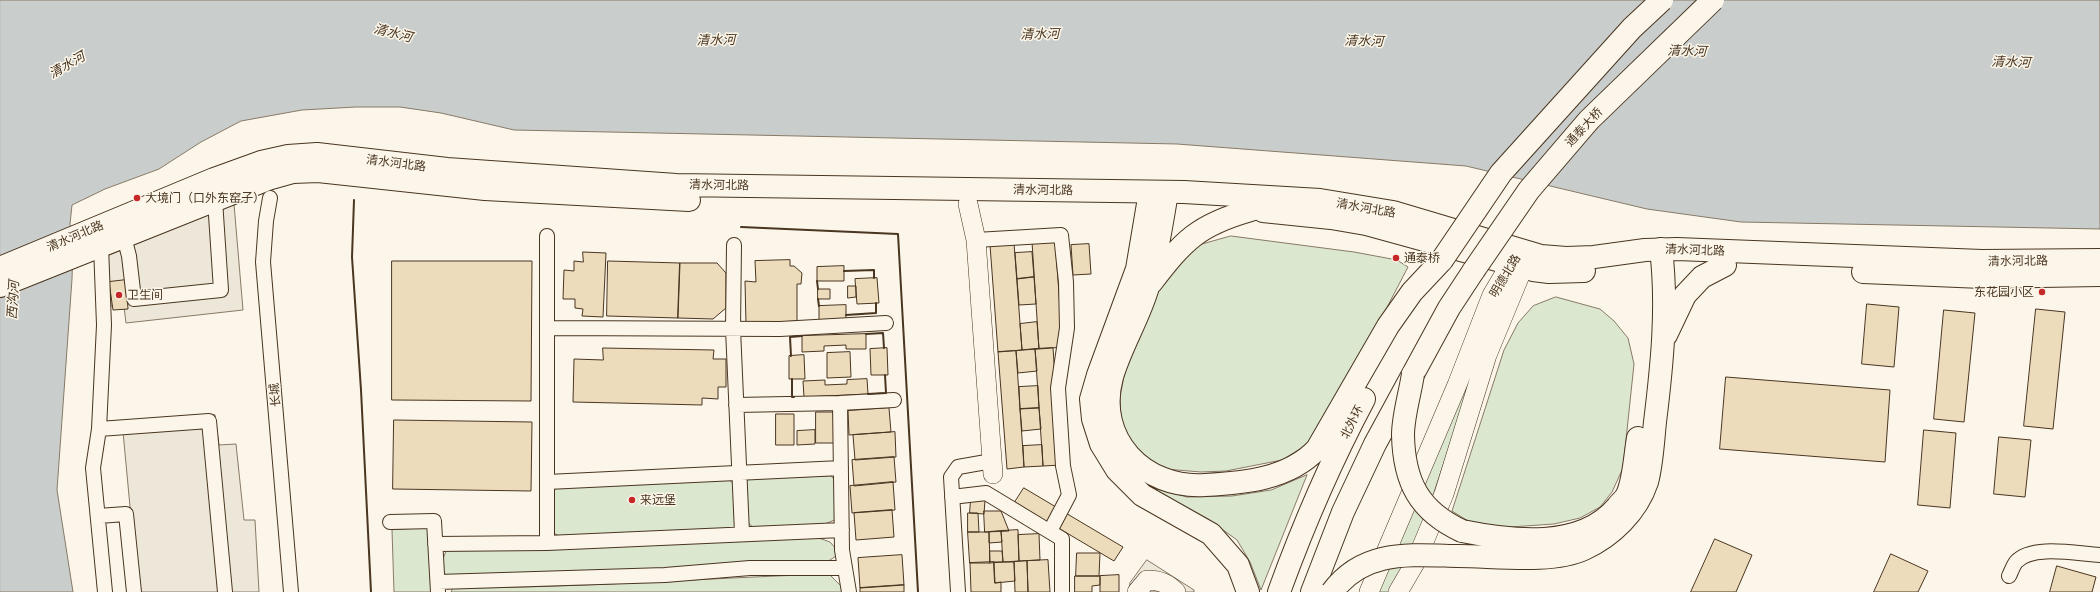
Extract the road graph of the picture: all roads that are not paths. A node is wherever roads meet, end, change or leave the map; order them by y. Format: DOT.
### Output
graph roads {
  1 [pos="1662,0"];
  2 [pos="1713,0"];
  3 [pos="270,198"];
  4 [pos="1158,199"];
  5 [pos="215,200"];
  6 [pos="968,204"];
  7 [pos="1251,210"];
  8 [pos="547,236"];
  9 [pos="124,237"];
  10 [pos="976,240"];
  11 [pos="87,245"];
  12 [pos="734,245"];
  13 [pos="1656,256"];
  14 [pos="1442,260"];
  15 [pos="1518,260"];
  16 [pos="2100,260"];
  17 [pos="1725,265"];
  18 [pos="0,268"];
  19 [pos="2100,275"];
  20 [pos="0,286"];
  21 [pos="1148,287"];
  22 [pos="886,323"];
  23 [pos="547,328"];
  24 [pos="733,330"];
  25 [pos="1663,354"];
  26 [pos="1413,374"];
  27 [pos="894,400"];
  28 [pos="840,403"];
  29 [pos="736,405"];
  30 [pos="99,429"];
  31 [pos="993,467"];
  32 [pos="841,468"];
  33 [pos="739,473"];
  34 [pos="547,482"];
  35 [pos="952,497"];
  36 [pos="98,516"];
  37 [pos="390,522"];
  38 [pos="842,530"];
  39 [pos="1050,531"];
  40 [pos="742,533"];
  41 [pos="547,543"];
  42 [pos="435,544"];
  43 [pos="2100,555"];
  44 [pos="845,568"];
  45 [pos="2009,576"];
  46 [pos="438,587"];
  47 [pos="105,592"];
  48 [pos="134,592"];
  49 [pos="225,592"];
  50 [pos="291,592"];
  51 [pos="849,592"];
  52 [pos="958,592"];
  53 [pos="1062,592"];
  54 [pos="1137,592"];
  55 [pos="1176,592"];
  56 [pos="1248,592"];
  57 [pos="1279,592"];
  58 [pos="1312,592"];
  59 [pos="1332,592"];
  60 [pos="1369,592"];
  61 [pos="1398,592"];
  1 -- 14 [label="main road, bridge"];
  2 -- 26 [label="main road, 通泰大桥, bridge"];
  3 -- 50 [label="street, 长城"];
  4 -- 6 [label="main road, 清水河北路"];
  4 -- 7 [label="main road, 清水河北路"];
  4 -- 11 [label="main road, 清水河北路"];
  4 -- 15 [label="main road, 清水河北路"];
  4 -- 21 [label="main road"];
  4 -- 56 [label="main road"];
  5 -- 6 [label="main road, 清水河北路"];
  5 -- 9 [label="main road, 清水河北路"];
  5 -- 9 [label="street"];
  6 -- 10 [label="main road"];
  7 -- 15 [label="main road, 清水河北路"];
  7 -- 21 [label="main road"];
  8 -- 23 [label="street"];
  9 -- 11 [label="main road, 清水河北路"];
  10 -- 31 [label="main road"];
  10 -- 39 [label="street"];
  11 -- 18 [label="main road, 清水河北路"];
  11 -- 20 [label="main road, 清水河北路"];
  11 -- 30 [label="street"];
  12 -- 24 [label="street"];
  13 -- 15 [label="main road, 清水河北路"];
  13 -- 16 [label="main road, 清水河北路"];
  13 -- 17 [label="main road, 清水河北路"];
  13 -- 25 [label="main road"];
  13 -- 26 [label="main road, bridge"];
  14 -- 21 [label="main road"];
  14 -- 57 [label="main road, 北外环"];
  15 -- 60 [label="main road, 明德北路"];
  15 -- 61 [label="main road, 明德北路"];
  17 -- 19 [label="main road, 清水河北路"];
  17 -- 25 [label="main road"];
  22 -- 24 [label="street"];
  23 -- 24 [label="street"];
  23 -- 34 [label="street"];
  24 -- 29 [label="street"];
  25 -- 59 [label="main road, bridge"];
  26 -- 58 [label="main road, bridge"];
  27 -- 28 [label="street"];
  28 -- 29 [label="street"];
  28 -- 32 [label="street"];
  29 -- 33 [label="street"];
  30 -- 36 [label="street"];
  30 -- 49 [label="street"];
  31 -- 35 [label="street"];
  32 -- 33 [label="street"];
  32 -- 38 [label="street"];
  33 -- 34 [label="street"];
  33 -- 40 [label="street"];
  34 -- 41 [label="street"];
  35 -- 39 [label="street"];
  35 -- 52 [label="street"];
  36 -- 47 [label="street"];
  36 -- 48 [label="street"];
  37 -- 42 [label="street"];
  38 -- 40 [label="street"];
  38 -- 44 [label="street"];
  39 -- 53 [label="street"];
  40 -- 41 [label="street"];
  41 -- 42 [label="street"];
  42 -- 46 [label="street"];
  43 -- 45 [label="street"];
  44 -- 46 [label="street"];
  44 -- 51 [label="street"];
  54 -- 55 [label="main road"];
}
